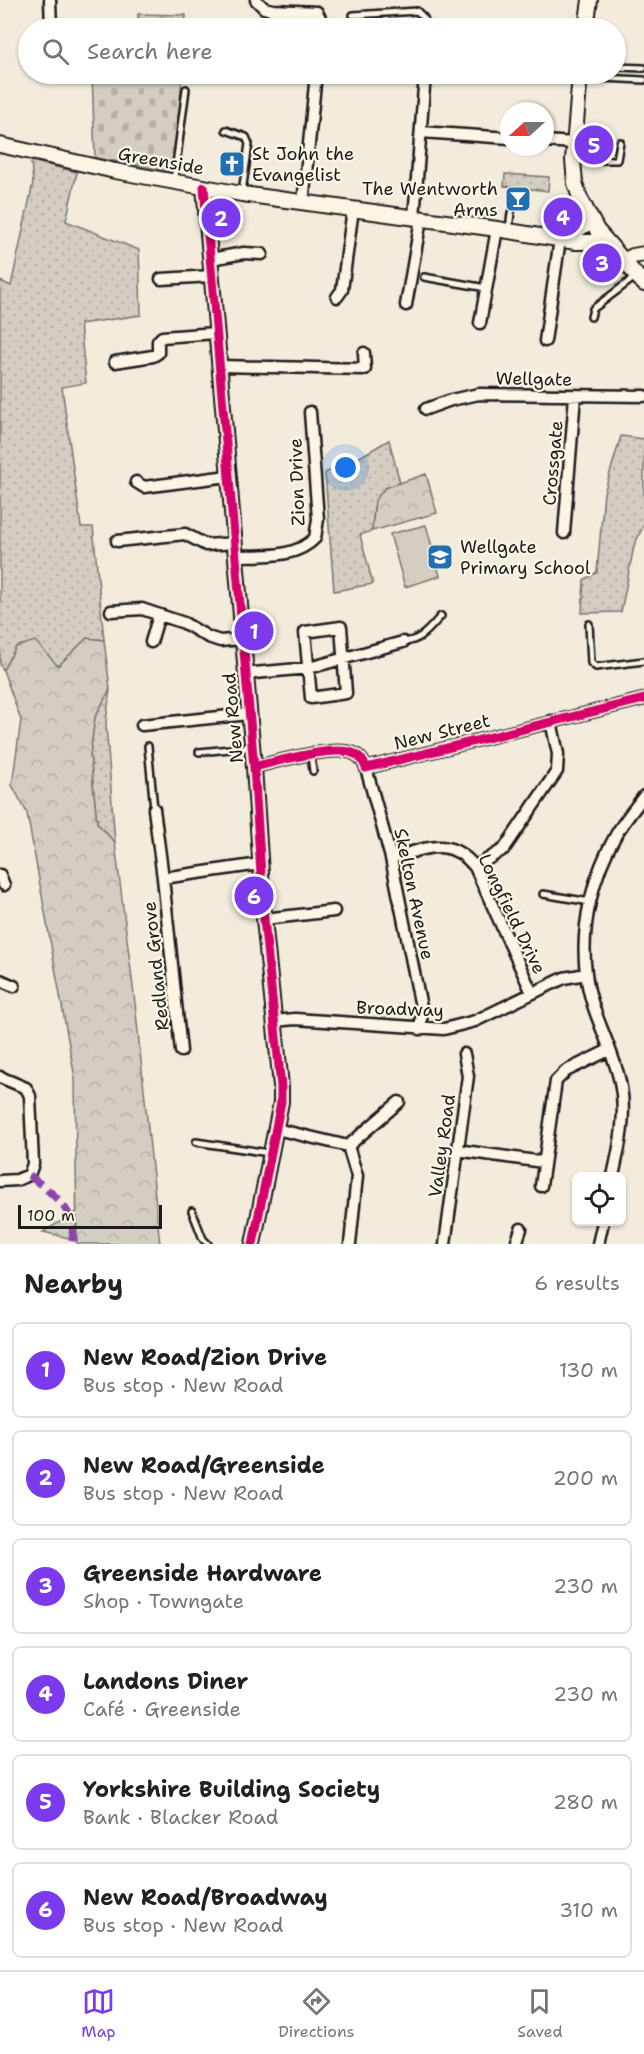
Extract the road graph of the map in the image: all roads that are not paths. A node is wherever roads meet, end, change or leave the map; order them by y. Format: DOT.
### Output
graph roads {
  1 [pos="50,0"];
  2 [pos="256,0"];
  3 [pos="590,0"];
  4 [pos="353,15"];
  5 [pos="51,18"];
  6 [pos="320,18"];
  7 [pos="424,18"];
  8 [pos="587,18"];
  9 [pos="626,67"];
  10 [pos="644,68"];
  11 [pos="626,79"];
  12 [pos="644,80"];
  13 [pos="315,84"];
  14 [pos="424,84"];
  15 [pos="579,84"];
  16 [pos="186,89"];
  17 [pos="226,130"];
  18 [pos="421,132"];
  19 [pos="500,137"];
  20 [pos="554,142"];
  21 [pos="620,142"];
  22 [pos="574,143"];
  23 [pos="0,146"];
  24 [pos="573,160"];
  25 [pos="173,182"];
  26 [pos="204,187"];
  27 [pos="242,194"];
  28 [pos="303,203"];
  29 [pos="353,209"];
  30 [pos="511,213"];
  31 [pos="418,218"];
  32 [pos="591,221"];
  33 [pos="503,230"];
  34 [pos="562,239"];
  35 [pos="608,244"];
  36 [pos="262,254"];
  37 [pos="644,254"];
  38 [pos="211,258"];
  39 [pos="623,261"];
  40 [pos="212,276"];
  41 [pos="424,277"];
  42 [pos="160,279"];
  43 [pos="640,280"];
  44 [pos="486,288"];
  45 [pos="337,297"];
  46 [pos="406,305"];
  47 [pos="591,317"];
  48 [pos="480,323"];
  49 [pos="216,333"];
  50 [pos="545,341"];
  51 [pos="364,352"];
  52 [pos="115,362"];
  53 [pos="219,366"];
  54 [pos="576,396"];
  55 [pos="644,396"];
  56 [pos="426,409"];
  57 [pos="310,412"];
  58 [pos="228,476"];
  59 [pos="136,482"];
  60 [pos="564,532"];
  61 [pos="117,541"];
  62 [pos="235,550"];
  63 [pos="111,611"];
  64 [pos="159,615"];
  65 [pos="441,616"];
  66 [pos="589,624"];
  67 [pos="242,639"];
  68 [pos="151,642"];
  69 [pos="403,642"];
  70 [pos="344,658"];
  71 [pos="644,661"];
  72 [pos="309,668"];
  73 [pos="246,677"];
  74 [pos="644,699"];
  75 [pos="249,714"];
  76 [pos="551,721"];
  77 [pos="142,725"];
  78 [pos="148,746"];
  79 [pos="252,747"];
  80 [pos="199,752"];
  81 [pos="311,755"];
  82 [pos="254,767"];
  83 [pos="366,768"];
  84 [pos="313,771"];
  85 [pos="644,796"];
  86 [pos="154,809"];
  87 [pos="639,813"];
  88 [pos="391,858"];
  89 [pos="260,864"];
  90 [pos="475,867"];
  91 [pos="163,878"];
  92 [pos="543,894"];
  93 [pos="590,902"];
  94 [pos="334,911"];
  95 [pos="264,919"];
  96 [pos="586,974"];
  97 [pos="0,980"];
  98 [pos="14,986"];
  99 [pos="532,993"];
  100 [pos="274,1021"];
  101 [pos="420,1029"];
  102 [pos="609,1050"];
  103 [pos="181,1051"];
  104 [pos="464,1054"];
  105 [pos="0,1077"];
  106 [pos="399,1102"];
  107 [pos="276,1130"];
  108 [pos="196,1142"];
  109 [pos="348,1146"];
  110 [pos="458,1150"];
  111 [pos="271,1154"];
  112 [pos="543,1161"];
  113 [pos="614,1172"];
  114 [pos="0,1180"];
  115 [pos="541,1186"];
  116 [pos="192,1211"];
  117 [pos="602,1226"];
  118 [pos="520,1229"];
  119 [pos="208,1244"];
  120 [pos="253,1244"];
  121 [pos="350,1244"];
  122 [pos="445,1244"];
  123 [pos="516,1244"];
  124 [pos="598,1244"];
  1 -- 5 [label="street"];
  2 -- 6 [label="street"];
  3 -- 8 [label="street"];
  4 -- 7 [label="lane"];
  9 -- 10 [label="lane"];
  11 -- 12 [label="lane"];
  13 -- 28 [label="street"];
  14 -- 18 [label="street"];
  15 -- 22 [label="street"];
  16 -- 25 [label="lane"];
  17 -- 27 [label="lane"];
  18 -- 19 [label="street"];
  18 -- 31 [label="street"];
  20 -- 22 [label="street"];
  21 -- 24 [label="lane"];
  22 -- 24 [label="street"];
  23 -- 25 [label="street, Greenside"];
  24 -- 32 [label="street"];
  25 -- 26 [label="street, Greenside"];
  26 -- 27 [label="street, Greenside"];
  26 -- 38 [label="street, New Road"];
  27 -- 28 [label="street, Greenside"];
  28 -- 29 [label="street, Greenside"];
  29 -- 31 [label="street, Greenside"];
  29 -- 45 [label="street"];
  30 -- 33 [label="lane"];
  31 -- 33 [label="street, Greenside"];
  31 -- 46 [label="street"];
  32 -- 34 [label="street"];
  32 -- 35 [label="street"];
  33 -- 34 [label="street, Greenside"];
  33 -- 44 [label="street"];
  34 -- 35 [label="street, Greenside"];
  34 -- 50 [label="street"];
  35 -- 39 [label="street"];
  36 -- 38 [label="street"];
  37 -- 39 [label="street"];
  38 -- 40 [label="street, New Road"];
  39 -- 43 [label="street"];
  40 -- 42 [label="street"];
  40 -- 49 [label="street, New Road"];
  41 -- 44 [label="lane"];
  43 -- 47 [label="lane"];
  44 -- 48 [label="street"];
  49 -- 52 [label="street"];
  49 -- 53 [label="street, New Road"];
  51 -- 53 [label="street"];
  53 -- 58 [label="street, New Road"];
  54 -- 55 [label="street, Wellgate"];
  54 -- 56 [label="street, Wellgate"];
  54 -- 60 [label="street, Crossgate"];
  57 -- 62 [label="street, Zion Drive"];
  58 -- 59 [label="street"];
  58 -- 62 [label="street, New Road"];
  61 -- 62 [label="street"];
  62 -- 67 [label="street, New Road"];
  63 -- 64 [label="street"];
  64 -- 67 [label="street"];
  64 -- 68 [label="street"];
  65 -- 69 [label="lane"];
  66 -- 71 [label="lane"];
  67 -- 73 [label="street, New Road"];
  69 -- 70 [label="street"];
  70 -- 72 [label="street"];
  70 -- 72 [label="street"];
  70 -- 72 [label="street"];
  72 -- 73 [label="street"];
  73 -- 75 [label="street, New Road"];
  74 -- 76 [label="street, New Street"];
  75 -- 77 [label="street"];
  75 -- 79 [label="street, New Road"];
  76 -- 83 [label="street, New Street"];
  76 -- 90 [label="street"];
  78 -- 86 [label="lane"];
  79 -- 80 [label="lane"];
  79 -- 82 [label="street, New Road"];
  81 -- 82 [label="street"];
  81 -- 83 [label="street"];
  81 -- 84 [label="lane"];
  82 -- 89 [label="street, New Road"];
  83 -- 88 [label="street, Skelton Avenue"];
  85 -- 87 [label="street"];
  86 -- 91 [label="street, Redland Grove"];
  87 -- 93 [label="street"];
  88 -- 90 [label="street, Longfield Drive"];
  88 -- 101 [label="street, Skelton Avenue"];
  89 -- 91 [label="street"];
  89 -- 95 [label="street, New Road"];
  90 -- 99 [label="street, Longfield Drive"];
  91 -- 103 [label="street, Redland Grove"];
  92 -- 93 [label="lane"];
  93 -- 96 [label="street"];
  94 -- 95 [label="street"];
  95 -- 100 [label="street, New Road"];
  96 -- 99 [label="street, Broadway"];
  96 -- 102 [label="street"];
  97 -- 98 [label="street"];
  99 -- 101 [label="street, Broadway"];
  100 -- 101 [label="street, Broadway"];
  100 -- 107 [label="street, New Road"];
  102 -- 112 [label="street"];
  102 -- 113 [label="street"];
  104 -- 110 [label="street, Valley Road"];
  105 -- 114 [label="street"];
  106 -- 109 [label="street"];
  107 -- 109 [label="street"];
  107 -- 111 [label="street, New Road"];
  108 -- 111 [label="lane"];
  109 -- 121 [label="street"];
  110 -- 112 [label="street"];
  110 -- 122 [label="street, Valley Road"];
  111 -- 120 [label="street, New Road"];
  112 -- 115 [label="street"];
  116 -- 119 [label="lane"];
  117 -- 124 [label="street"];
  118 -- 123 [label="street"];
}
